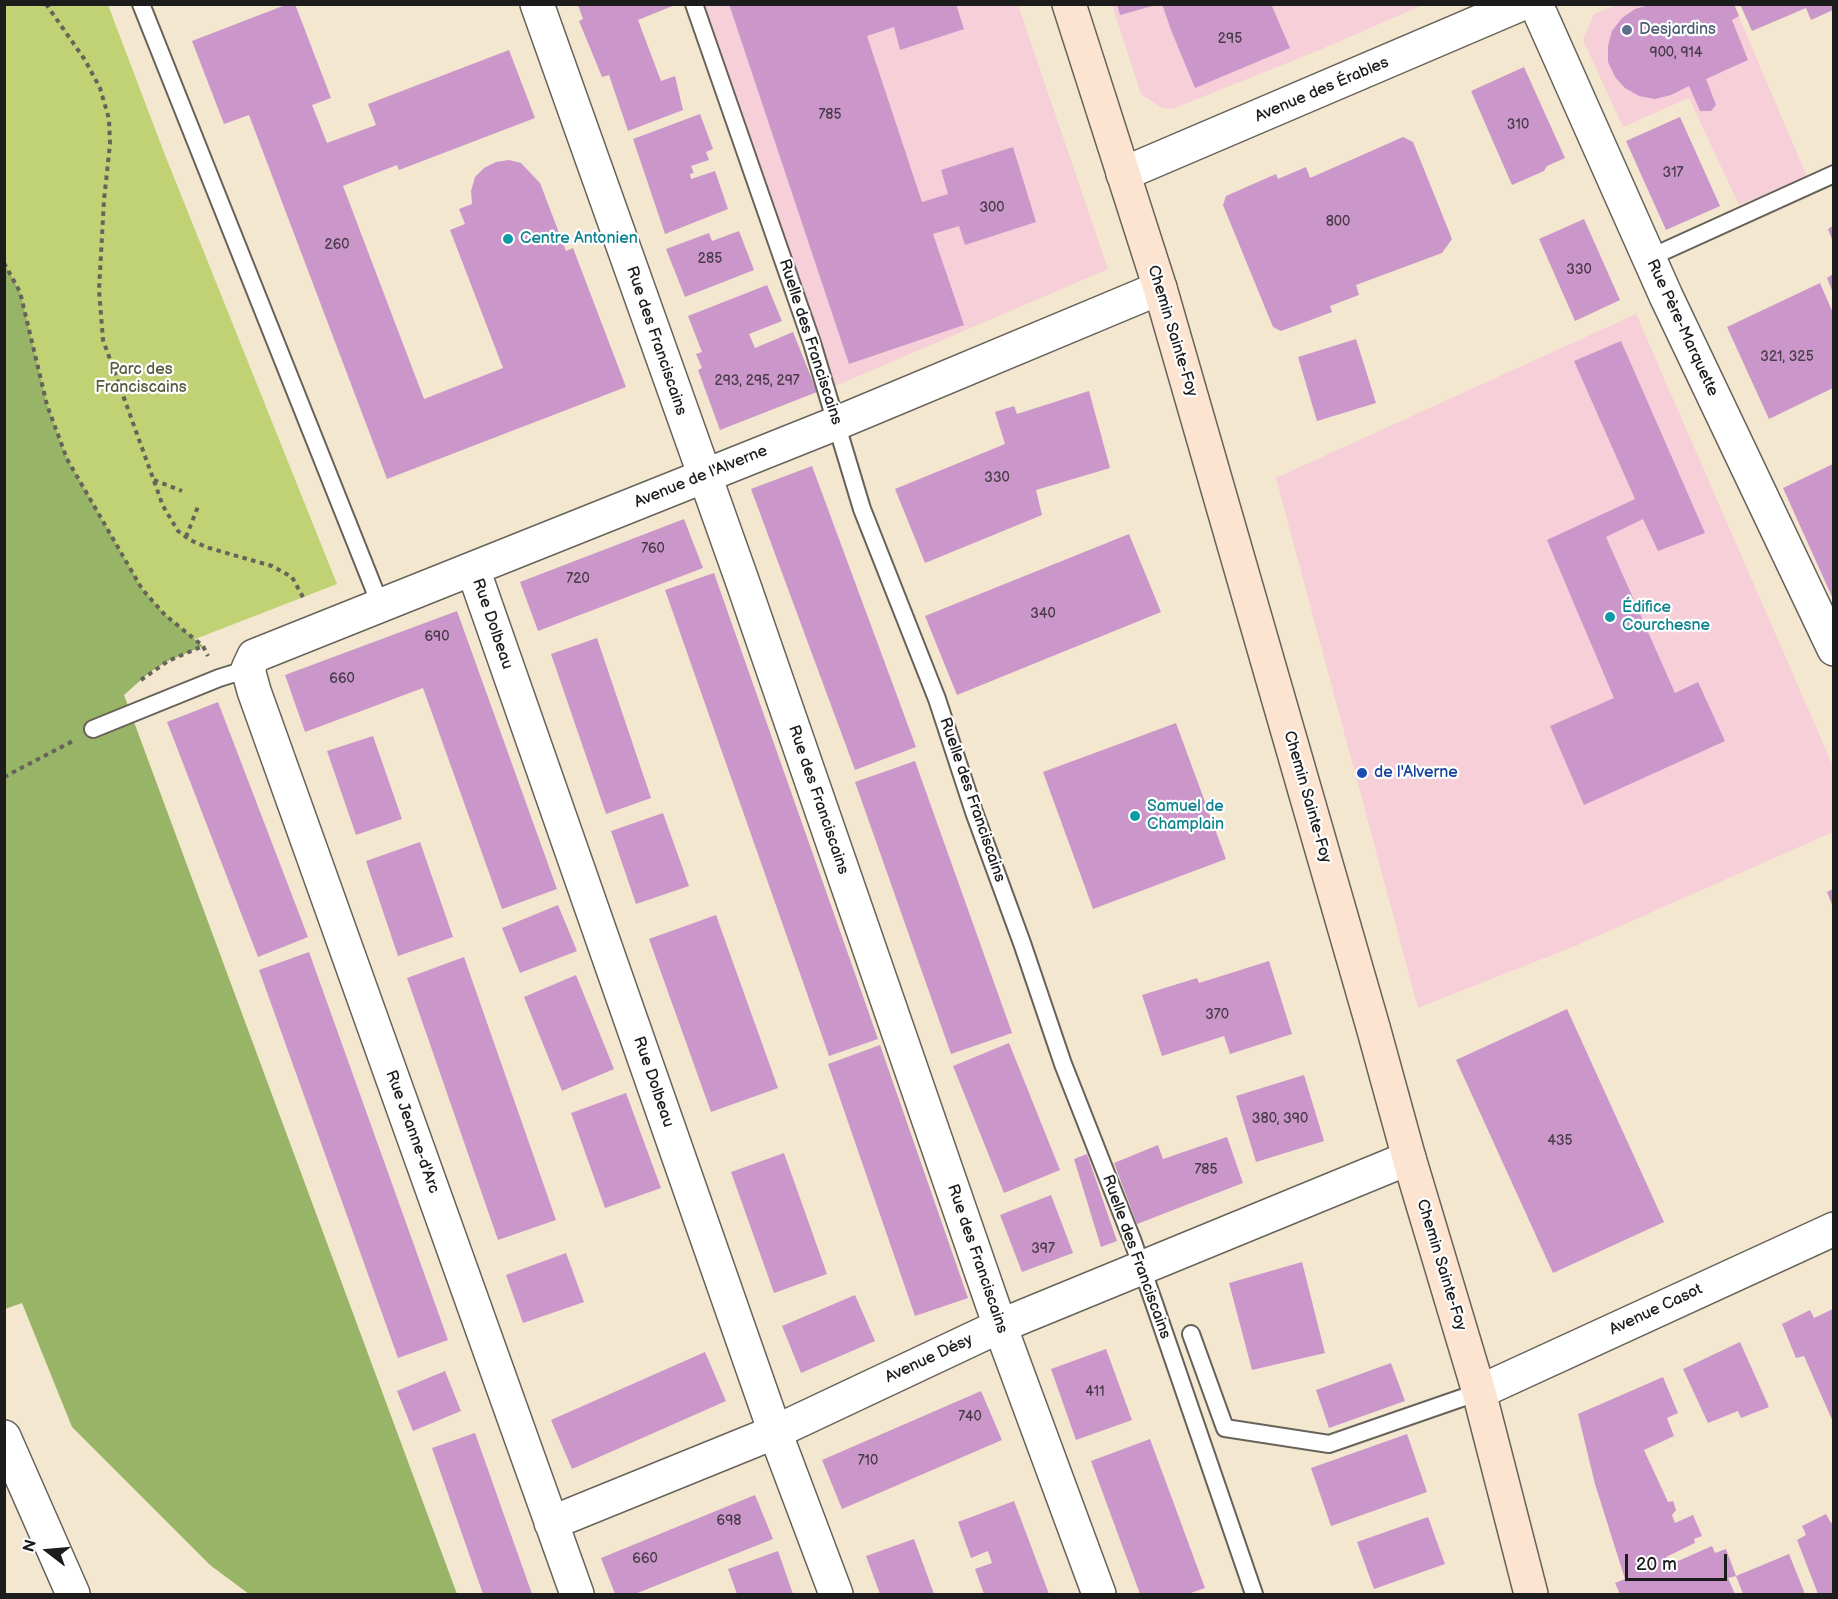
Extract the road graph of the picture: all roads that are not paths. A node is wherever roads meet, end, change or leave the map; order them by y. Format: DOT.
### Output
graph roads {
  1 [pos="141,4"];
  2 [pos="537,4"];
  3 [pos="694,4"];
  4 [pos="1068,4"];
  5 [pos="1521,4"];
  6 [pos="1536,4"];
  7 [pos="1123,174"];
  8 [pos="1833,174"];
  9 [pos="1649,258"];
  10 [pos="1160,288"];
  11 [pos="837,423"];
  12 [pos="704,476"];
  13 [pos="473,569"];
  14 [pos="380,604"];
  15 [pos="1833,649"];
  16 [pos="233,674"];
  17 [pos="87,733"];
  18 [pos="1409,1158"];
  19 [pos="1833,1229"];
  20 [pos="1142,1269"];
  21 [pos="1000,1326"];
  22 [pos="1191,1334"];
  23 [pos="1479,1392"];
  24 [pos="775,1432"];
  25 [pos="4,1437"];
  26 [pos="552,1523"];
  27 [pos="73,1594"];
  28 [pos="577,1594"];
  29 [pos="836,1594"];
  30 [pos="1099,1594"];
  31 [pos="1254,1594"];
  32 [pos="1531,1594"];
  1 -- 14 [label="lane"];
  2 -- 12 [label="street, Rue des Franciscains"];
  3 -- 11 [label="lane, Ruelle des Franciscains"];
  4 -- 7 [label="main road, Chemin Sainte-Foy"];
  5 -- 7 [label="street, Avenue des Érables"];
  6 -- 9 [label="street, Rue Père-Marquette"];
  7 -- 10 [label="main road, Chemin Sainte-Foy"];
  8 -- 9 [label="lane"];
  9 -- 15 [label="street, Rue Père-Marquette"];
  10 -- 11 [label="street, Avenue de l'Alverne"];
  10 -- 18 [label="main road, Chemin Sainte-Foy"];
  11 -- 12 [label="street, Avenue de l'Alverne"];
  11 -- 20 [label="lane, Ruelle des Franciscains"];
  12 -- 13 [label="street, Avenue de l'Alverne"];
  12 -- 21 [label="street, Rue des Franciscains"];
  13 -- 14 [label="street, Avenue de l'Alverne"];
  13 -- 24 [label="street, Rue Dolbeau"];
  14 -- 16 [label="street, Avenue de l'Alverne"];
  16 -- 17 [label="lane"];
  16 -- 26 [label="street, Rue Jeanne-d'Arc"];
  18 -- 20 [label="street, Avenue Désy"];
  18 -- 23 [label="main road, Chemin Sainte-Foy"];
  19 -- 23 [label="street, Avenue Casot"];
  20 -- 21 [label="street, Avenue Désy"];
  20 -- 31 [label="lane, Ruelle des Franciscains"];
  21 -- 24 [label="street, Avenue Désy"];
  21 -- 30 [label="street, Rue des Franciscains"];
  22 -- 23 [label="lane"];
  23 -- 32 [label="main road, Chemin Sainte-Foy"];
  24 -- 26 [label="street, Avenue Désy"];
  24 -- 29 [label="street, Rue Dolbeau"];
  25 -- 27 [label="street"];
  26 -- 28 [label="street, Rue Jeanne-d'Arc"];
}
